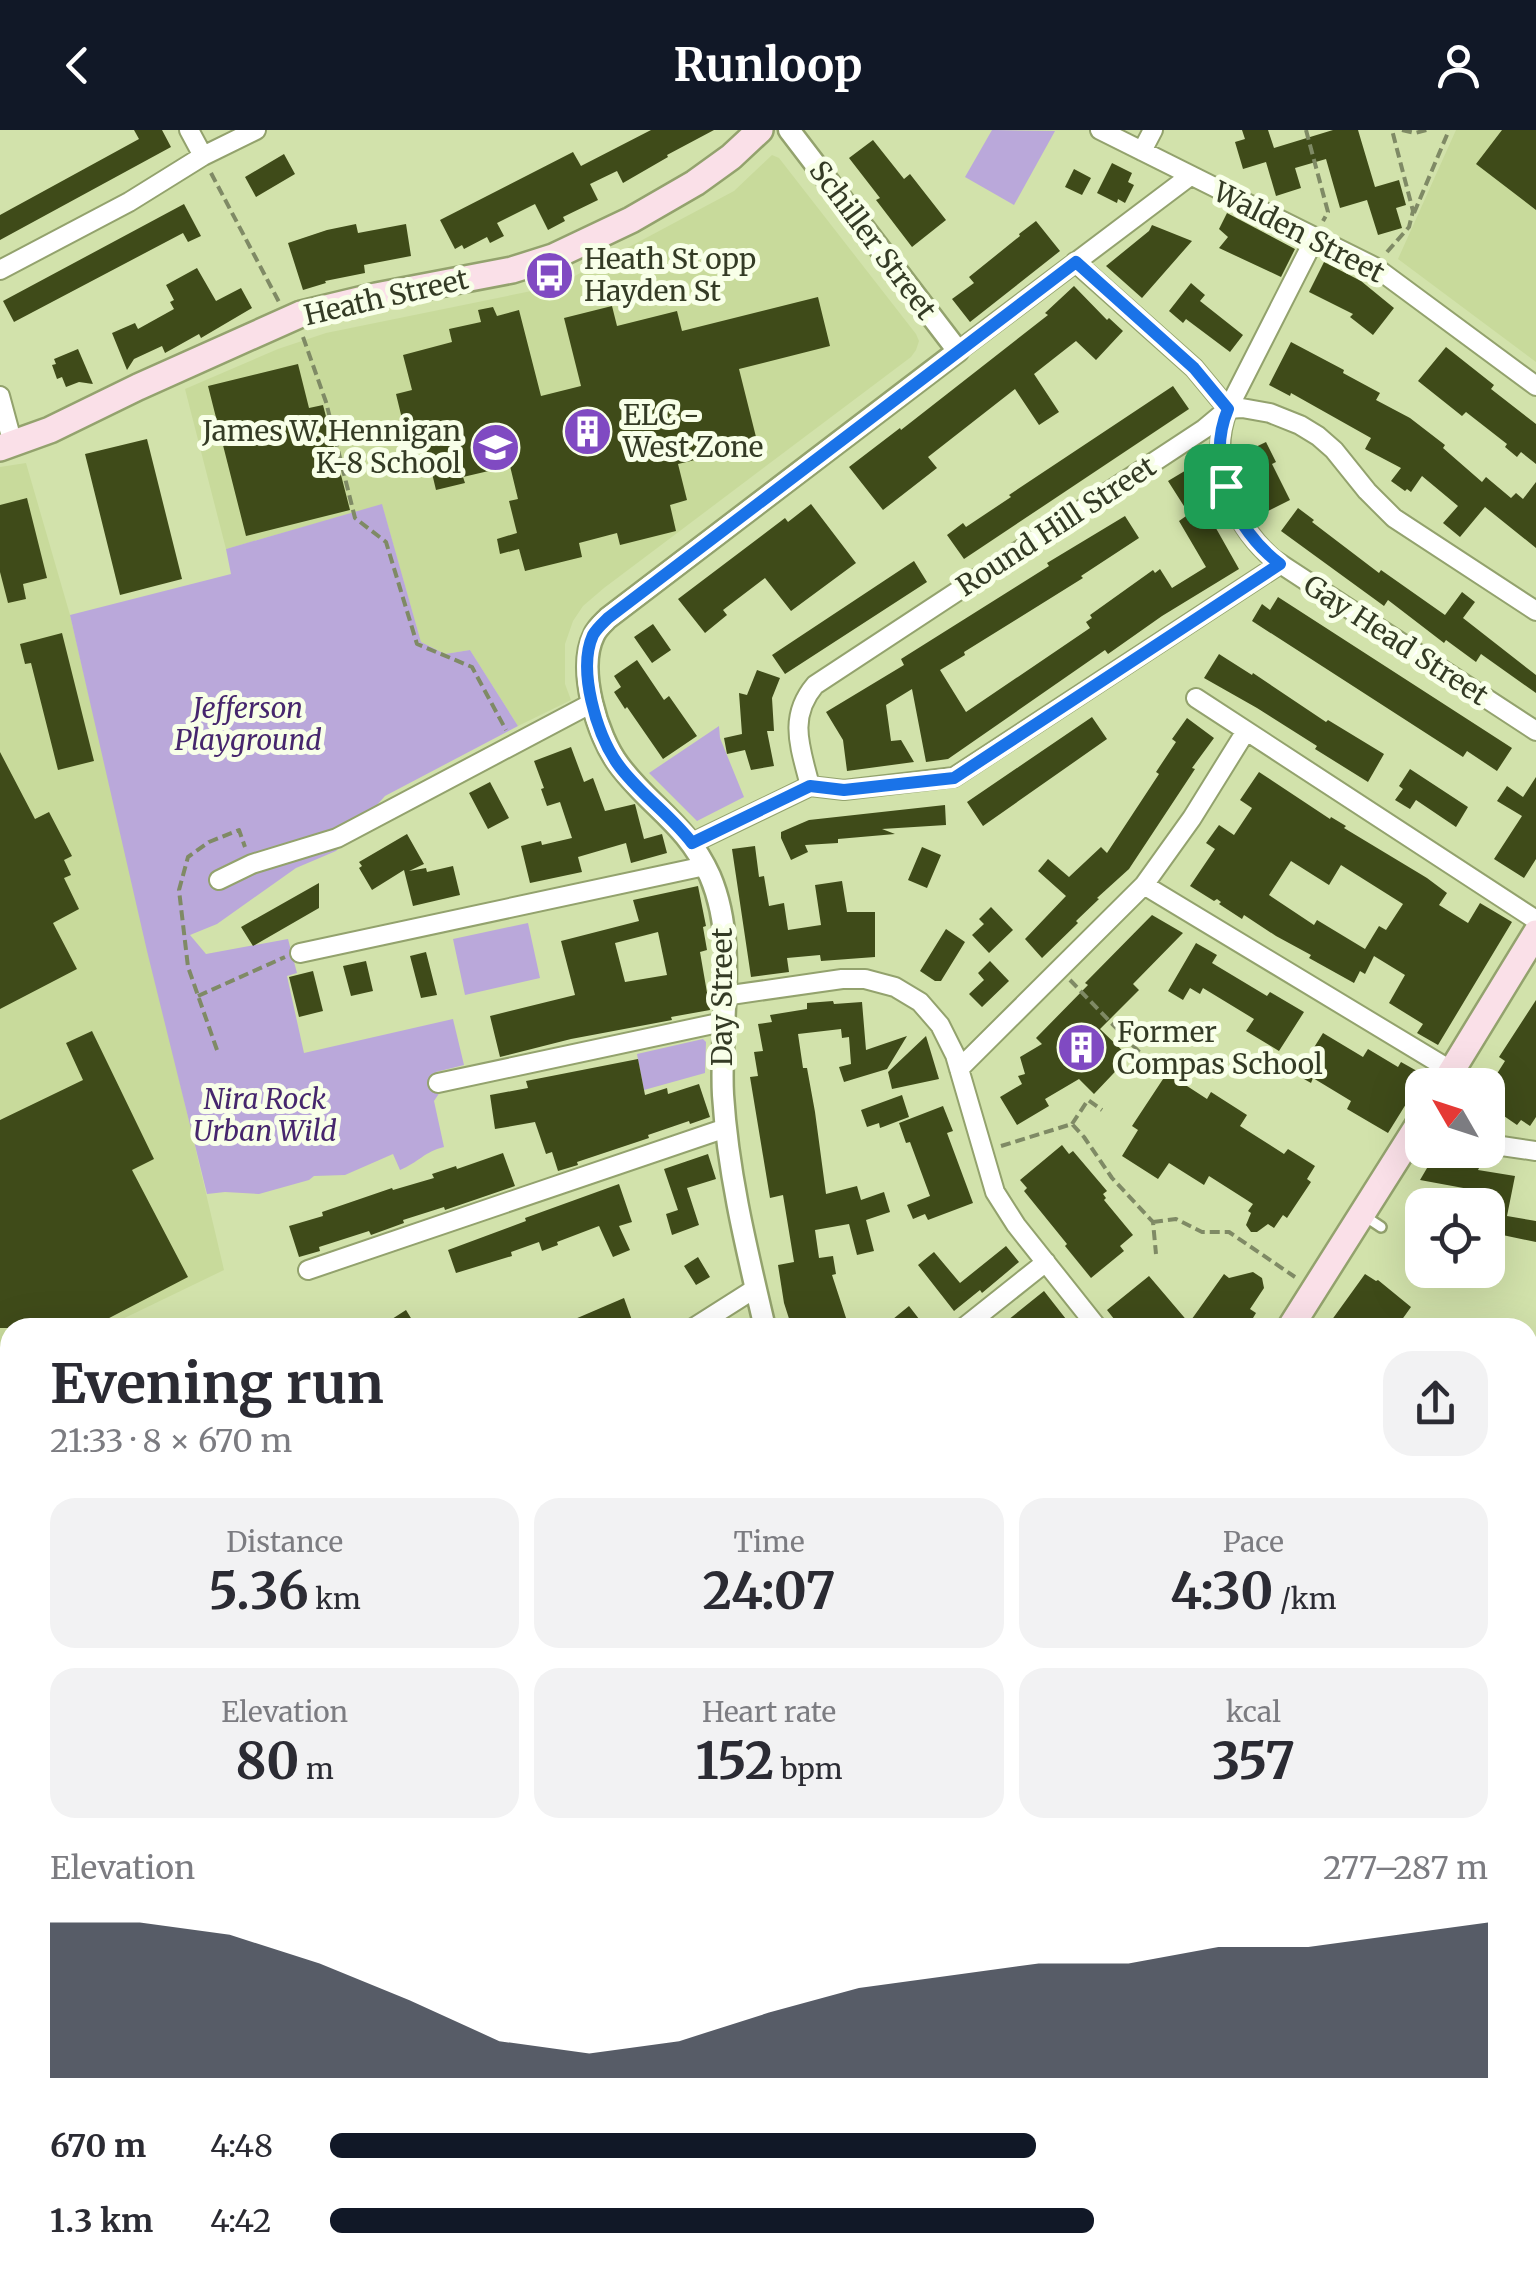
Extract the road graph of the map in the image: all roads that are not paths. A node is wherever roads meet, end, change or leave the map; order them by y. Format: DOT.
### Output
graph roads {
  1 [pos="188,130"];
  2 [pos="256,130"];
  3 [pos="760,130"];
  4 [pos="789,130"];
  5 [pos="1100,130"];
  6 [pos="1153,130"];
  7 [pos="1142,151"];
  8 [pos="206,162"];
  9 [pos="1190,176"];
  10 [pos="1315,238"];
  11 [pos="1076,262"];
  12 [pos="0,270"];
  13 [pos="958,350"];
  14 [pos="1536,386"];
  15 [pos="0,396"];
  16 [pos="1228,409"];
  17 [pos="6,446"];
  18 [pos="1280,564"];
  19 [pos="1536,611"];
  20 [pos="1196,698"];
  21 [pos="592,703"];
  22 [pos="1246,731"];
  23 [pos="1536,731"];
  24 [pos="810,786"];
  25 [pos="692,843"];
  26 [pos="705,866"];
  27 [pos="218,880"];
  28 [pos="1144,885"];
  29 [pos="1536,920"];
  30 [pos="1536,933"];
  31 [pos="300,953"];
  32 [pos="724,996"];
  33 [pos="723,1022"];
  34 [pos="1432,1068"];
  35 [pos="1454,1068"];
  36 [pos="959,1069"];
  37 [pos="438,1083"];
  38 [pos="726,1128"];
  39 [pos="1505,1147"];
  40 [pos="1536,1152"];
  41 [pos="1405,1156"];
  42 [pos="1046,1262"];
  43 [pos="308,1270"];
  44 [pos="756,1288"];
  45 [pos="708,1318"];
  46 [pos="763,1318"];
  47 [pos="976,1318"];
  48 [pos="1090,1318"];
  49 [pos="1298,1318"];
  1 -- 8 [label="street"];
  2 -- 8 [label="street"];
  3 -- 17 [label="main road, Heath Street"];
  4 -- 13 [label="street, Schiller Street"];
  5 -- 7 [label="street, Walden Street"];
  6 -- 7 [label="street"];
  7 -- 9 [label="street, Walden Street"];
  8 -- 12 [label="street"];
  9 -- 10 [label="street, Walden Street"];
  9 -- 11 [label="street"];
  10 -- 14 [label="street, Walden Street"];
  10 -- 16 [label="street"];
  11 -- 13 [label="street"];
  11 -- 16 [label="street"];
  13 -- 21 [label="street, Day Street"];
  15 -- 17 [label="street"];
  16 -- 18 [label="street, Gay Head Street"];
  16 -- 19 [label="street"];
  16 -- 24 [label="street, Round Hill Street"];
  18 -- 23 [label="street, Gay Head Street"];
  18 -- 24 [label="street"];
  20 -- 22 [label="street"];
  21 -- 25 [label="street, Day Street"];
  21 -- 27 [label="street"];
  22 -- 28 [label="street"];
  22 -- 29 [label="street"];
  24 -- 25 [label="street"];
  25 -- 26 [label="street, Day Street"];
  26 -- 31 [label="street"];
  26 -- 32 [label="street, Day Street"];
  28 -- 34 [label="street"];
  28 -- 36 [label="street"];
  30 -- 35 [label="main road"];
  32 -- 33 [label="street, Day Street"];
  32 -- 36 [label="street"];
  33 -- 37 [label="street"];
  33 -- 38 [label="street, Day Street"];
  36 -- 42 [label="street"];
  38 -- 43 [label="street"];
  38 -- 44 [label="street, Day Street"];
  39 -- 40 [label="street"];
  41 -- 49 [label="main road"];
  42 -- 47 [label="street"];
  42 -- 48 [label="street"];
  44 -- 45 [label="street"];
  44 -- 46 [label="street, Day Street"];
}
